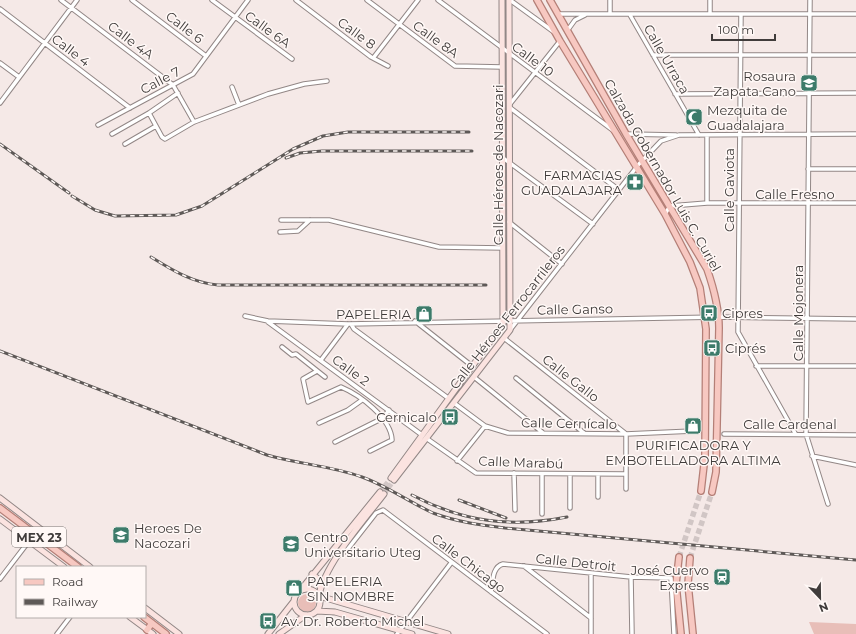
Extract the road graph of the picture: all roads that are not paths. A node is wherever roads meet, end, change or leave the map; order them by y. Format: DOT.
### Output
graph roads {
  1 [pos="61,0"];
  2 [pos="77,0"];
  3 [pos="132,0"];
  4 [pos="212,0"];
  5 [pos="248,0"];
  6 [pos="296,0"];
  7 [pos="367,0"];
  8 [pos="418,0"];
  9 [pos="438,0"];
  10 [pos="502,0"];
  11 [pos="510,0"];
  12 [pos="537,0"];
  13 [pos="550,0"];
  14 [pos="610,0"];
  15 [pos="710,0"];
  16 [pos="810,0"];
  17 [pos="0,8"];
  18 [pos="71,8"];
  19 [pos="558,14"];
  20 [pos="587,14"];
  21 [pos="610,14"];
  22 [pos="630,14"];
  23 [pos="710,14"];
  24 [pos="741,14"];
  25 [pos="810,14"];
  26 [pos="856,14"];
  27 [pos="235,18"];
  28 [pos="400,24"];
  29 [pos="567,31"];
  30 [pos="555,33"];
  31 [pos="560,41"];
  32 [pos="45,42"];
  33 [pos="502,48"];
  34 [pos="510,54"];
  35 [pos="653,55"];
  36 [pos="740,55"];
  37 [pos="809,55"];
  38 [pos="856,55"];
  39 [pos="206,56"];
  40 [pos="374,57"];
  41 [pos="292,59"];
  42 [pos="0,63"];
  43 [pos="388,66"];
  44 [pos="502,67"];
  45 [pos="535,73"];
  46 [pos="19,77"];
  47 [pos="327,81"];
  48 [pos="173,85"];
  49 [pos="232,87"];
  50 [pos="178,93"];
  51 [pos="809,93"];
  52 [pos="856,93"];
  53 [pos="675,94"];
  54 [pos="740,94"];
  55 [pos="0,103"];
  56 [pos="239,105"];
  57 [pos="509,106"];
  58 [pos="130,108"];
  59 [pos="149,113"];
  60 [pos="194,122"];
  61 [pos="98,125"];
  62 [pos="156,126"];
  63 [pos="616,133"];
  64 [pos="112,134"];
  65 [pos="626,134"];
  66 [pos="699,134"];
  67 [pos="739,134"];
  68 [pos="809,134"];
  69 [pos="856,134"];
  70 [pos="679,135"];
  71 [pos="707,135"];
  72 [pos="125,144"];
  73 [pos="503,158"];
  74 [pos="643,160"];
  75 [pos="510,162"];
  76 [pos="636,167"];
  77 [pos="808,169"];
  78 [pos="856,169"];
  79 [pos="619,190"];
  80 [pos="707,203"];
  81 [pos="856,203"];
  82 [pos="739,204"];
  83 [pos="809,204"];
  84 [pos="670,206"];
  85 [pos="665,214"];
  86 [pos="281,220"];
  87 [pos="310,220"];
  88 [pos="509,222"];
  89 [pos="593,224"];
  90 [pos="280,232"];
  91 [pos="503,248"];
  92 [pos="562,264"];
  93 [pos="245,316"];
  94 [pos="719,317"];
  95 [pos="705,318"];
  96 [pos="739,318"];
  97 [pos="808,318"];
  98 [pos="519,319"];
  99 [pos="856,319"];
  100 [pos="503,320"];
  101 [pos="510,320"];
  102 [pos="268,321"];
  103 [pos="415,322"];
  104 [pos="349,324"];
  105 [pos="510,330"];
  106 [pos="504,338"];
  107 [pos="282,347"];
  108 [pos="321,360"];
  109 [pos="472,366"];
  110 [pos="756,366"];
  111 [pos="808,366"];
  112 [pos="856,366"];
  113 [pos="317,371"];
  114 [pos="324,377"];
  115 [pos="474,377"];
  116 [pos="516,378"];
  117 [pos="448,398"];
  118 [pos="362,400"];
  119 [pos="454,403"];
  120 [pos="389,410"];
  121 [pos="383,418"];
  122 [pos="319,423"];
  123 [pos="485,426"];
  124 [pos="693,431"];
  125 [pos="542,432"];
  126 [pos="584,433"];
  127 [pos="795,433"];
  128 [pos="626,434"];
  129 [pos="724,434"];
  130 [pos="806,434"];
  131 [pos="856,435"];
  132 [pos="424,436"];
  133 [pos="334,442"];
  134 [pos="370,451"];
  135 [pos="812,456"];
  136 [pos="457,461"];
  137 [pos="856,465"];
  138 [pos="514,473"];
  139 [pos="542,474"];
  140 [pos="570,474"];
  141 [pos="598,474"];
  142 [pos="626,474"];
  143 [pos="393,479"];
  144 [pos="626,489"];
  145 [pos="701,491"];
  146 [pos="712,492"];
  147 [pos="598,497"];
  148 [pos="0,498"];
  149 [pos="828,504"];
  150 [pos="0,508"];
  151 [pos="570,508"];
  152 [pos="515,510"];
  153 [pos="542,514"];
  154 [pos="0,519"];
  155 [pos="39,528"];
  156 [pos="34,534"];
  157 [pos="29,541"];
  158 [pos="338,556"];
  159 [pos="679,557"];
  160 [pos="690,558"];
  161 [pos="451,563"];
  162 [pos="63,566"];
  163 [pos="77,566"];
  164 [pos="89,566"];
  165 [pos="524,566"];
  166 [pos="591,573"];
  167 [pos="312,574"];
  168 [pos="631,577"];
  169 [pos="0,579"];
  170 [pos="320,587"];
  171 [pos="299,592"];
  172 [pos="491,592"];
  173 [pos="319,596"];
  174 [pos="294,601"];
  175 [pos="146,609"];
  176 [pos="317,611"];
  177 [pos="306,615"];
  178 [pos="69,618"];
  179 [pos="131,618"];
  180 [pos="145,618"];
  181 [pos="591,618"];
  182 [pos="406,622"];
  183 [pos="152,623"];
  184 [pos="147,630"];
  185 [pos="398,632"];
  186 [pos="57,634"];
  187 [pos="153,634"];
  188 [pos="166,634"];
  189 [pos="179,634"];
  190 [pos="268,634"];
  191 [pos="279,634"];
  192 [pos="412,634"];
  193 [pos="448,634"];
  194 [pos="547,634"];
  195 [pos="591,634"];
  196 [pos="632,634"];
  197 [pos="674,634"];
  198 [pos="680,634"];
  199 [pos="693,634"];
  1 -- 18 [label="street, Calle 4A"];
  2 -- 18 [label="street"];
  3 -- 39 [label="street, Calle 6"];
  4 -- 27 [label="street, Calle 6A"];
  5 -- 27 [label="street, Calle 7"];
  6 -- 40 [label="street, Calle 8"];
  7 -- 28 [label="street, Calle 8A"];
  8 -- 28 [label="street"];
  9 -- 33 [label="street, Calle 10"];
  10 -- 33 [label="main road, Calle Héroes de Nacozari"];
  11 -- 30 [label="street"];
  11 -- 34 [label="main road, Calle Héroes de Nacozari"];
  12 -- 30 [label="main road, Calzada Gobernador Luis C. Curiel"];
  13 -- 19 [label="main road, Calzada Gobernador Luis C. Curiel"];
  14 -- 21 [label="street"];
  15 -- 23 [label="street"];
  16 -- 25 [label="street, Calle Mojonera"];
  17 -- 32 [label="street, Calle 4"];
  18 -- 32 [label="street"];
  18 -- 48 [label="street, Calle 4A"];
  19 -- 20 [label="street"];
  19 -- 29 [label="main road, Calzada Gobernador Luis C. Curiel"];
  20 -- 21 [label="street"];
  20 -- 29 [label="street"];
  21 -- 22 [label="street"];
  22 -- 23 [label="street"];
  22 -- 35 [label="street, Calle Urraca"];
  23 -- 24 [label="street"];
  24 -- 25 [label="street"];
  24 -- 36 [label="street, Calle Gaviota"];
  25 -- 26 [label="street"];
  25 -- 37 [label="street, Calle Mojonera"];
  27 -- 39 [label="street, Calle 7"];
  27 -- 41 [label="street, Calle 6A"];
  28 -- 40 [label="street"];
  28 -- 44 [label="street, Calle 8A"];
  29 -- 65 [label="main road, Calzada Gobernador Luis C. Curiel"];
  30 -- 31 [label="main road, Calzada Gobernador Luis C. Curiel"];
  31 -- 45 [label="street"];
  31 -- 63 [label="main road, Calzada Gobernador Luis C. Curiel"];
  32 -- 46 [label="street"];
  32 -- 58 [label="street, Calle 4"];
  33 -- 34 [label="street, Calle 10"];
  33 -- 44 [label="main road, Calle Héroes de Nacozari"];
  34 -- 45 [label="street, Calle 10"];
  34 -- 57 [label="main road, Calle Héroes de Nacozari"];
  35 -- 36 [label="street"];
  35 -- 53 [label="street, Calle Urraca"];
  36 -- 37 [label="street"];
  36 -- 54 [label="street, Calle Gaviota"];
  37 -- 38 [label="street"];
  37 -- 51 [label="street, Calle Mojonera"];
  39 -- 48 [label="street, Calle 7"];
  40 -- 43 [label="street, Calle 8"];
  42 -- 46 [label="street"];
  44 -- 73 [label="main road, Calle Héroes de Nacozari"];
  45 -- 57 [label="street"];
  45 -- 63 [label="street, Calle 10"];
  46 -- 55 [label="street"];
  47 -- 56 [label="street"];
  48 -- 50 [label="street, Calle 4A"];
  48 -- 58 [label="street, Calle 7"];
  49 -- 56 [label="street"];
  50 -- 59 [label="street"];
  50 -- 60 [label="street, Calle 4A"];
  51 -- 52 [label="street"];
  51 -- 54 [label="street"];
  51 -- 68 [label="street, Calle Mojonera"];
  53 -- 54 [label="street"];
  53 -- 66 [label="street, Calle Urraca"];
  54 -- 67 [label="street, Calle Gaviota"];
  56 -- 60 [label="street"];
  57 -- 75 [label="main road, Calle Héroes de Nacozari"];
  57 -- 79 [label="street"];
  58 -- 61 [label="street, Calle 7"];
  59 -- 62 [label="street"];
  59 -- 64 [label="street"];
  60 -- 62 [label="street"];
  62 -- 72 [label="street"];
  63 -- 76 [label="main road, Calzada Gobernador Luis C. Curiel"];
  65 -- 70 [label="street"];
  65 -- 74 [label="main road, Calzada Gobernador Luis C. Curiel"];
  66 -- 70 [label="street"];
  66 -- 71 [label="street"];
  67 -- 68 [label="street"];
  67 -- 71 [label="street"];
  67 -- 82 [label="street, Calle Gaviota"];
  68 -- 69 [label="street"];
  68 -- 77 [label="street, Calle Mojonera"];
  70 -- 74 [label="street, Calle Héroes Ferrocarrileros"];
  71 -- 80 [label="street"];
  73 -- 75 [label="street"];
  73 -- 91 [label="main road, Calle Héroes de Nacozari"];
  74 -- 76 [label="street, Calle Héroes Ferrocarrileros"];
  74 -- 84 [label="main road, Calzada Gobernador Luis C. Curiel"];
  75 -- 88 [label="main road, Calle Héroes de Nacozari"];
  75 -- 89 [label="street"];
  76 -- 79 [label="street, Calle Héroes Ferrocarrileros"];
  76 -- 85 [label="main road, Calzada Gobernador Luis C. Curiel"];
  77 -- 78 [label="street"];
  77 -- 83 [label="street, Calle Mojonera"];
  79 -- 89 [label="street, Calle Héroes Ferrocarrileros"];
  80 -- 82 [label="street, Calle Fresno"];
  80 -- 84 [label="street, Calle Fresno"];
  81 -- 83 [label="street, Calle Fresno"];
  82 -- 83 [label="street, Calle Fresno"];
  82 -- 96 [label="street, Calle Gaviota"];
  83 -- 97 [label="street, Calle Mojonera"];
  84 -- 85 [label="street"];
  84 -- 94 [label="main road, Calzada Gobernador Luis C. Curiel"];
  85 -- 95 [label="main road, Calzada Gobernador Luis C. Curiel"];
  86 -- 87 [label="street"];
  87 -- 90 [label="street"];
  87 -- 91 [label="street"];
  88 -- 92 [label="street"];
  88 -- 101 [label="main road, Calle Héroes de Nacozari"];
  89 -- 92 [label="street, Calle Héroes Ferrocarrileros"];
  91 -- 100 [label="main road, Calle Héroes de Nacozari"];
  92 -- 98 [label="street, Calle Héroes Ferrocarrileros"];
  93 -- 102 [label="street, Calle Ganso"];
  94 -- 95 [label="street, Calle Ganso"];
  94 -- 96 [label="street, Calle Ganso"];
  94 -- 146 [label="main road, Calzada Gobernador Luis C. Curiel"];
  95 -- 98 [label="street, Calle Ganso"];
  95 -- 145 [label="main road, Calzada Gobernador Luis C. Curiel"];
  96 -- 97 [label="street, Calle Ganso"];
  96 -- 110 [label="street, Calle Gaviota"];
  97 -- 99 [label="street, Calle Ganso"];
  97 -- 111 [label="street, Calle Mojonera"];
  98 -- 101 [label="street, Calle Ganso"];
  98 -- 105 [label="street, Calle Héroes Ferrocarrileros"];
  100 -- 101 [label="street, Calle Ganso"];
  100 -- 103 [label="street, Calle Ganso"];
  100 -- 109 [label="main road, Calle Héroes Ferrocarrileros"];
  101 -- 105 [label="main road, Calle Héroes de Nacozari"];
  102 -- 104 [label="street, Calle Ganso"];
  102 -- 108 [label="street, Calle 2"];
  103 -- 104 [label="street, Calle Ganso"];
  103 -- 109 [label="street"];
  104 -- 108 [label="street"];
  104 -- 117 [label="street"];
  105 -- 106 [label="main road, Calle Héroes Ferrocarrileros"];
  106 -- 115 [label="main road, Calle Héroes Ferrocarrileros"];
  106 -- 128 [label="street, Calle Gallo"];
  107 -- 113 [label="street"];
  108 -- 120 [label="street, Calle 2"];
  109 -- 117 [label="main road, Calle Héroes Ferrocarrileros"];
  110 -- 111 [label="street"];
  110 -- 127 [label="street, Calle Gaviota"];
  111 -- 112 [label="street"];
  111 -- 130 [label="street, Calle Mojonera"];
  113 -- 114 [label="street"];
  113 -- 118 [label="street"];
  115 -- 119 [label="main road, Calle Héroes Ferrocarrileros"];
  115 -- 125 [label="street"];
  116 -- 126 [label="street"];
  117 -- 132 [label="main road, Calle Héroes Ferrocarrileros"];
  118 -- 121 [label="street"];
  118 -- 122 [label="street"];
  119 -- 123 [label="street, Calle Cernícalo"];
  119 -- 132 [label="main road, Calle Héroes Ferrocarrileros"];
  120 -- 121 [label="street"];
  120 -- 132 [label="street, Calle 2"];
  121 -- 133 [label="street"];
  121 -- 134 [label="street"];
  123 -- 125 [label="street, Calle Cernícalo"];
  123 -- 136 [label="street"];
  124 -- 128 [label="street, Calle Cernícalo"];
  125 -- 126 [label="street, Calle Cernícalo"];
  126 -- 128 [label="street, Calle Cernícalo"];
  127 -- 129 [label="street, Calle Cardenal"];
  127 -- 130 [label="street, Calle Cardenal"];
  128 -- 142 [label="street"];
  130 -- 131 [label="street, Calle Cardenal"];
  130 -- 135 [label="street, Calle Mojonera"];
  132 -- 136 [label="street, Calle Marabú"];
  132 -- 143 [label="main road, Calle Héroes Ferrocarrileros"];
  135 -- 137 [label="street"];
  135 -- 149 [label="street, Calle Mojonera"];
  136 -- 138 [label="street, Calle Marabú"];
  138 -- 139 [label="street, Calle Marabú"];
  138 -- 152 [label="street"];
  139 -- 140 [label="street, Calle Marabú"];
  139 -- 153 [label="street"];
  140 -- 141 [label="street, Calle Marabú"];
  140 -- 151 [label="street"];
  141 -- 142 [label="street, Calle Marabú"];
  141 -- 147 [label="street"];
  142 -- 144 [label="street"];
  148 -- 155 [label="main road"];
  150 -- 156 [label="main road, MEX 23"];
  154 -- 157 [label="main road"];
  155 -- 156 [label="street"];
  155 -- 164 [label="main road"];
  156 -- 157 [label="street"];
  156 -- 163 [label="main road, MEX 23"];
  157 -- 162 [label="main road"];
  157 -- 169 [label="street"];
  158 -- 161 [label="street, Calle Chicago"];
  158 -- 167 [label="main road"];
  158 -- 170 [label="main road"];
  159 -- 198 [label="main road"];
  160 -- 199 [label="main road"];
  161 -- 172 [label="street, Calle Chicago"];
  161 -- 182 [label="street"];
  165 -- 166 [label="street, Calle Detroit"];
  165 -- 172 [label="street, Calle Detroit"];
  165 -- 181 [label="street"];
  166 -- 168 [label="street, Calle Detroit"];
  166 -- 181 [label="street"];
  167 -- 170 [label="main road"];
  167 -- 171 [label="main road"];
  168 -- 196 [label="street"];
  168 -- 197 [label="street, Calle Detroit"];
  170 -- 173 [label="main road"];
  171 -- 173 [label="main road"];
  171 -- 174 [label="main road"];
  172 -- 194 [label="street, Calle Chicago"];
  173 -- 176 [label="main road"];
  173 -- 182 [label="main road"];
  174 -- 177 [label="main road"];
  174 -- 190 [label="main road"];
  175 -- 189 [label="main road"];
  176 -- 177 [label="main road"];
  176 -- 185 [label="main road"];
  177 -- 191 [label="main road"];
  178 -- 186 [label="street"];
  179 -- 184 [label="main road"];
  180 -- 183 [label="main road"];
  181 -- 195 [label="street"];
  182 -- 185 [label="street"];
  182 -- 193 [label="main road"];
  183 -- 184 [label="main road"];
  183 -- 188 [label="main road"];
  184 -- 187 [label="main road"];
  185 -- 192 [label="main road"];
}
